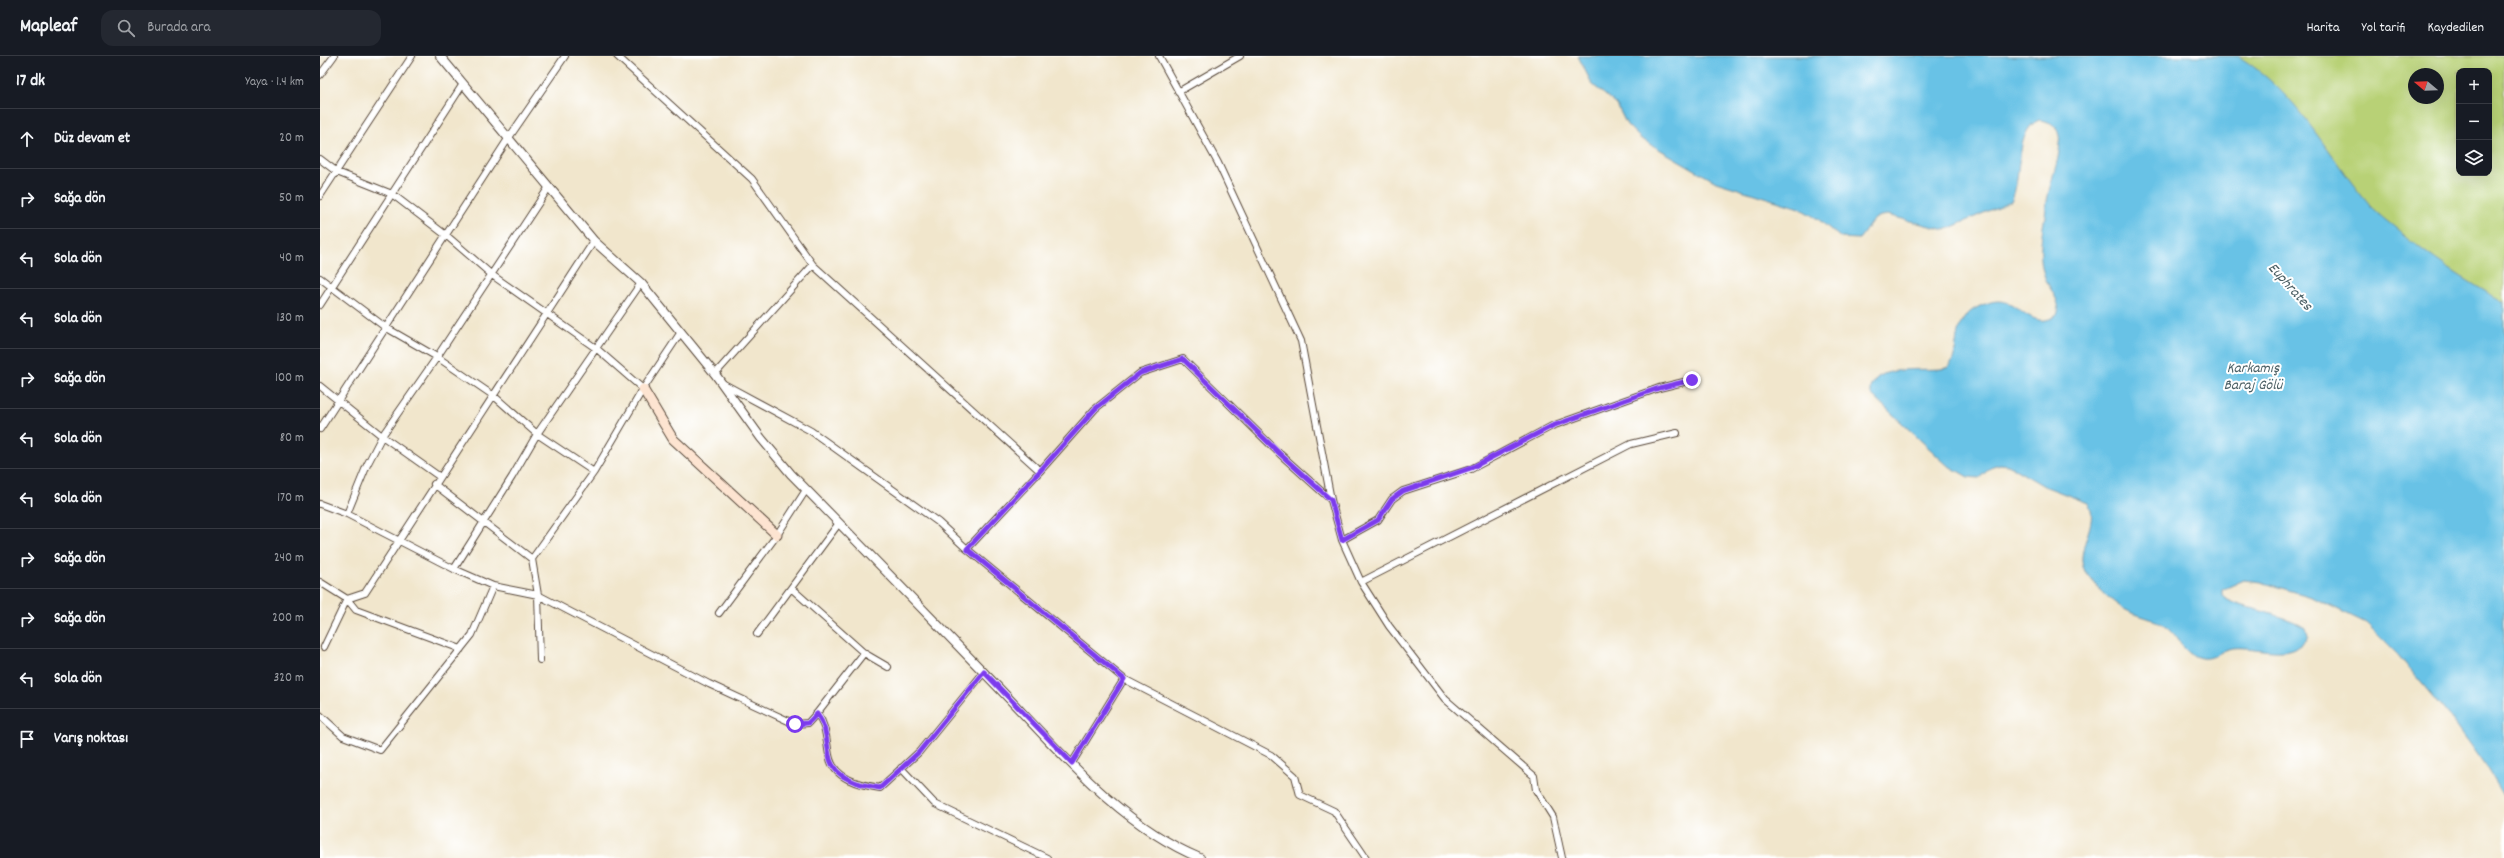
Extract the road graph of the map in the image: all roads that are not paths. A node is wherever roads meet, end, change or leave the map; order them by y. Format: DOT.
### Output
graph roads {
  1 [pos="412,56"];
  2 [pos="440,56"];
  3 [pos="565,56"];
  4 [pos="617,56"];
  5 [pos="1159,56"];
  6 [pos="1240,56"];
  7 [pos="330,57"];
  8 [pos="320,75"];
  9 [pos="463,84"];
  10 [pos="1178,92"];
  11 [pos="508,139"];
  12 [pos="320,159"];
  13 [pos="336,172"];
  14 [pos="549,187"];
  15 [pos="392,194"];
  16 [pos="320,196"];
  17 [pos="447,236"];
  18 [pos="594,241"];
  19 [pos="812,265"];
  20 [pos="492,275"];
  21 [pos="320,278"];
  22 [pos="641,282"];
  23 [pos="332,287"];
  24 [pos="320,306"];
  25 [pos="546,313"];
  26 [pos="385,327"];
  27 [pos="681,332"];
  28 [pos="597,349"];
  29 [pos="437,357"];
  30 [pos="715,374"];
  31 [pos="1692,380"];
  32 [pos="720,382"];
  33 [pos="320,386"];
  34 [pos="643,389"];
  35 [pos="494,396"];
  36 [pos="338,402"];
  37 [pos="320,429"];
  38 [pos="1677,432"];
  39 [pos="537,434"];
  40 [pos="382,436"];
  41 [pos="1040,471"];
  42 [pos="594,472"];
  43 [pos="440,477"];
  44 [pos="434,484"];
  45 [pos="806,490"];
  46 [pos="1331,500"];
  47 [pos="320,504"];
  48 [pos="348,514"];
  49 [pos="483,522"];
  50 [pos="838,523"];
  51 [pos="777,535"];
  52 [pos="1342,540"];
  53 [pos="398,541"];
  54 [pos="967,549"];
  55 [pos="532,559"];
  56 [pos="454,569"];
  57 [pos="320,582"];
  58 [pos="1361,582"];
  59 [pos="493,586"];
  60 [pos="791,588"];
  61 [pos="538,595"];
  62 [pos="347,599"];
  63 [pos="719,613"];
  64 [pos="757,634"];
  65 [pos="324,647"];
  66 [pos="461,649"];
  67 [pos="864,654"];
  68 [pos="540,660"];
  69 [pos="888,667"];
  70 [pos="984,672"];
  71 [pos="1124,679"];
  72 [pos="817,714"];
  73 [pos="320,715"];
  74 [pos="1072,763"];
  75 [pos="901,768"];
  76 [pos="1047,858"];
  77 [pos="1200,858"];
  78 [pos="1366,858"];
  79 [pos="1562,858"];
  1 -- 13 [label="street"];
  2 -- 9 [label="street"];
  3 -- 11 [label="street"];
  4 -- 19 [label="street"];
  5 -- 10 [label="street"];
  6 -- 10 [label="street"];
  7 -- 8 [label="street"];
  9 -- 11 [label="street"];
  9 -- 15 [label="street"];
  10 -- 46 [label="street"];
  11 -- 14 [label="street"];
  11 -- 17 [label="street"];
  12 -- 13 [label="street"];
  13 -- 15 [label="street"];
  13 -- 16 [label="street"];
  14 -- 18 [label="street"];
  14 -- 20 [label="street"];
  15 -- 17 [label="street"];
  15 -- 23 [label="street"];
  17 -- 20 [label="street"];
  17 -- 26 [label="street"];
  18 -- 22 [label="street"];
  18 -- 25 [label="street"];
  19 -- 30 [label="street"];
  19 -- 41 [label="street"];
  20 -- 25 [label="street"];
  20 -- 29 [label="street"];
  21 -- 23 [label="street"];
  22 -- 27 [label="street"];
  22 -- 28 [label="street"];
  23 -- 24 [label="street"];
  23 -- 26 [label="street"];
  25 -- 28 [label="street"];
  25 -- 35 [label="street"];
  26 -- 29 [label="street"];
  26 -- 36 [label="street"];
  27 -- 30 [label="street"];
  27 -- 34 [label="street"];
  28 -- 34 [label="street"];
  28 -- 39 [label="street"];
  29 -- 35 [label="street"];
  29 -- 40 [label="street"];
  30 -- 32 [label="street"];
  31 -- 52 [label="street"];
  32 -- 45 [label="street"];
  32 -- 54 [label="street"];
  33 -- 36 [label="street"];
  34 -- 42 [label="street"];
  34 -- 51 [label="main road"];
  35 -- 39 [label="street"];
  35 -- 43 [label="street"];
  36 -- 37 [label="street"];
  36 -- 40 [label="street"];
  38 -- 58 [label="street"];
  39 -- 42 [label="street"];
  39 -- 49 [label="street"];
  40 -- 43 [label="street"];
  40 -- 48 [label="street"];
  41 -- 46 [label="street"];
  41 -- 54 [label="street"];
  42 -- 55 [label="street"];
  43 -- 44 [label="street"];
  44 -- 49 [label="street"];
  44 -- 53 [label="street"];
  45 -- 50 [label="street"];
  45 -- 51 [label="street"];
  46 -- 52 [label="street"];
  47 -- 48 [label="street"];
  48 -- 53 [label="street"];
  49 -- 55 [label="street"];
  49 -- 56 [label="street"];
  50 -- 60 [label="street"];
  50 -- 70 [label="street"];
  51 -- 63 [label="street"];
  52 -- 58 [label="street"];
  53 -- 56 [label="street"];
  53 -- 62 [label="street"];
  54 -- 71 [label="street"];
  55 -- 61 [label="street"];
  56 -- 59 [label="street"];
  57 -- 62 [label="street"];
  58 -- 79 [label="street"];
  59 -- 61 [label="street"];
  59 -- 66 [label="street"];
  60 -- 64 [label="street"];
  60 -- 67 [label="street"];
  61 -- 68 [label="street"];
  61 -- 72 [label="street"];
  62 -- 65 [label="street"];
  62 -- 66 [label="street"];
  66 -- 73 [label="street"];
  67 -- 69 [label="street"];
  67 -- 72 [label="street"];
  70 -- 74 [label="street"];
  70 -- 75 [label="street"];
  71 -- 74 [label="street"];
  71 -- 78 [label="street"];
  72 -- 75 [label="street"];
  74 -- 77 [label="street"];
  75 -- 76 [label="street"];
}
